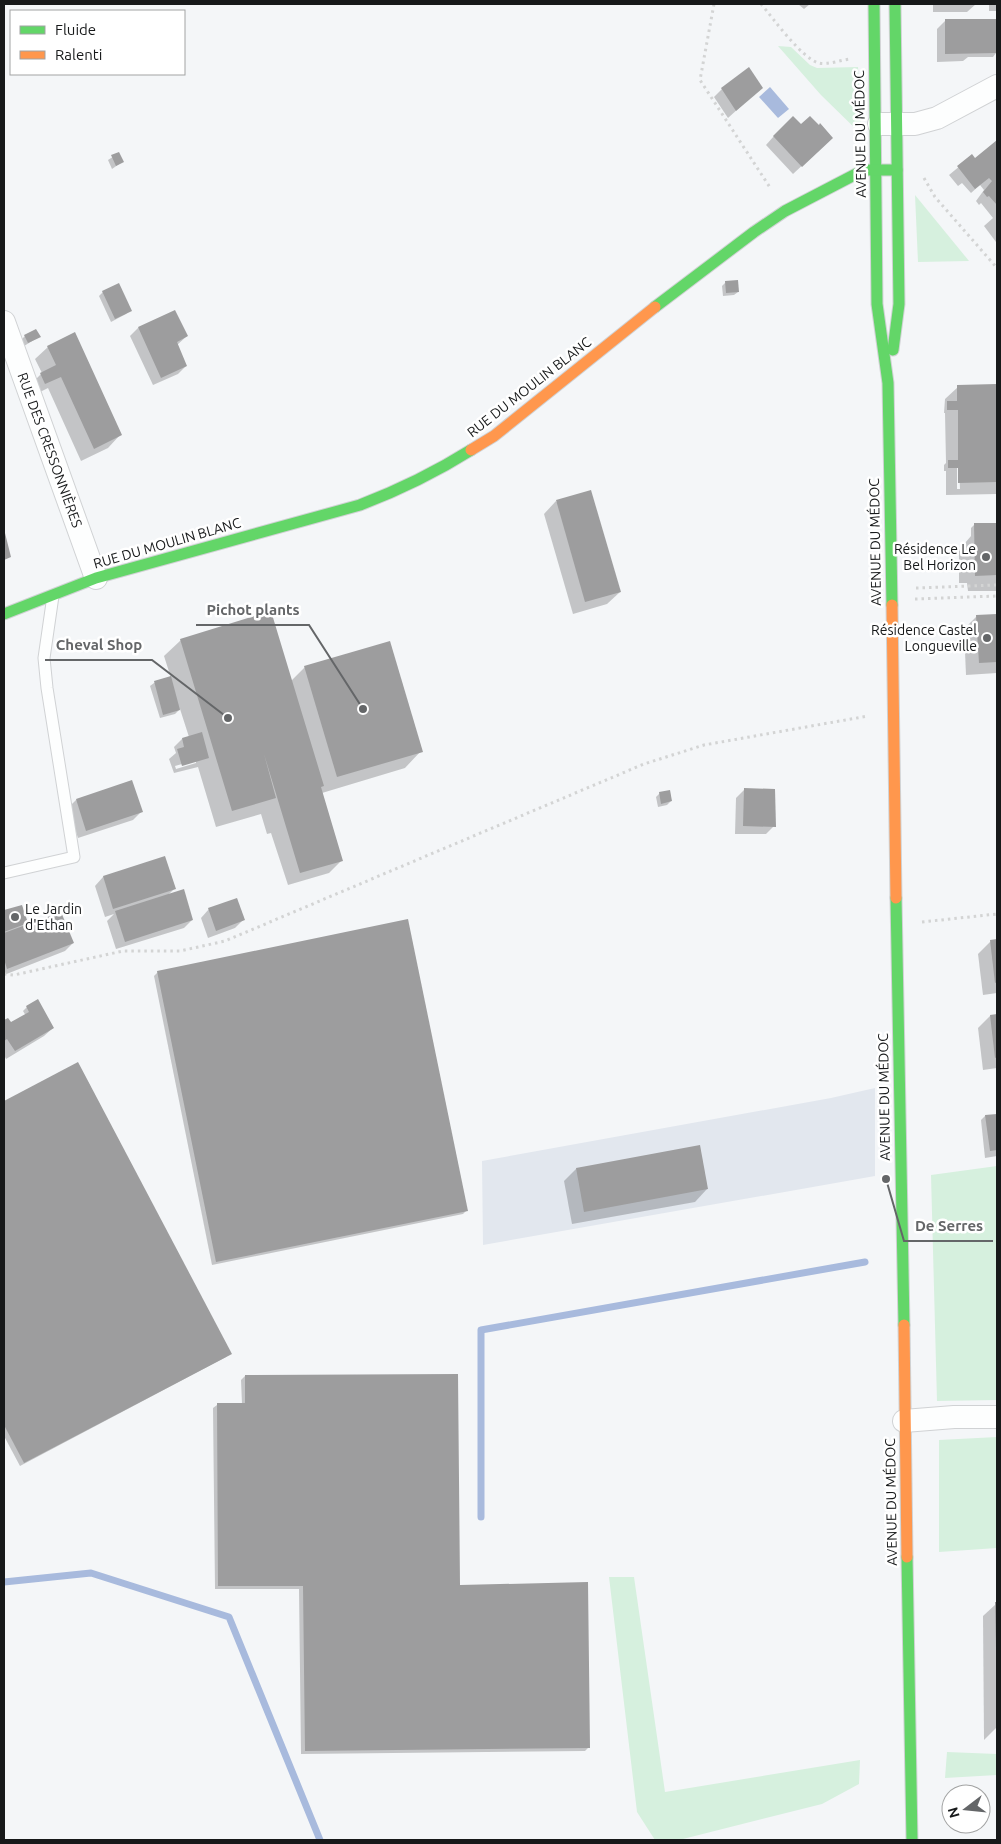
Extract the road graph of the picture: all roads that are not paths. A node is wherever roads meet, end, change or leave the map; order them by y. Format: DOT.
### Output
graph roads {
  1 [pos="874,4"];
  2 [pos="895,4"];
  3 [pos="997,86"];
  4 [pos="874,124"];
  5 [pos="897,124"];
  6 [pos="874,170"];
  7 [pos="897,170"];
  8 [pos="4,322"];
  9 [pos="888,384"];
  10 [pos="96,578"];
  11 [pos="53,594"];
  12 [pos="4,614"];
  13 [pos="4,873"];
  14 [pos="997,1417"];
  15 [pos="904,1421"];
  16 [pos="912,1840"];
  1 -- 4 [label="main road, AVENUE DU MÉDOC"];
  2 -- 5 [label="main road, AVENUE DU MÉDOC"];
  3 -- 5 [label="street"];
  4 -- 5 [label="street"];
  4 -- 6 [label="main road, AVENUE DU MÉDOC"];
  5 -- 7 [label="main road, AVENUE DU MÉDOC"];
  6 -- 7 [label="main road, RUE DU MOULIN BLANC"];
  6 -- 9 [label="main road, AVENUE DU MÉDOC"];
  6 -- 10 [label="main road, RUE DU MOULIN BLANC"];
  7 -- 9 [label="main road, AVENUE DU MÉDOC"];
  8 -- 10 [label="street, RUE DES CRESSONNIÈRES"];
  9 -- 15 [label="main road, AVENUE DU MÉDOC"];
  10 -- 11 [label="main road, RUE DU MOULIN BLANC"];
  11 -- 12 [label="main road, RUE DU MOULIN BLANC"];
  11 -- 13 [label="lane"];
  14 -- 15 [label="street"];
  15 -- 16 [label="main road, AVENUE DU MÉDOC"];
}
